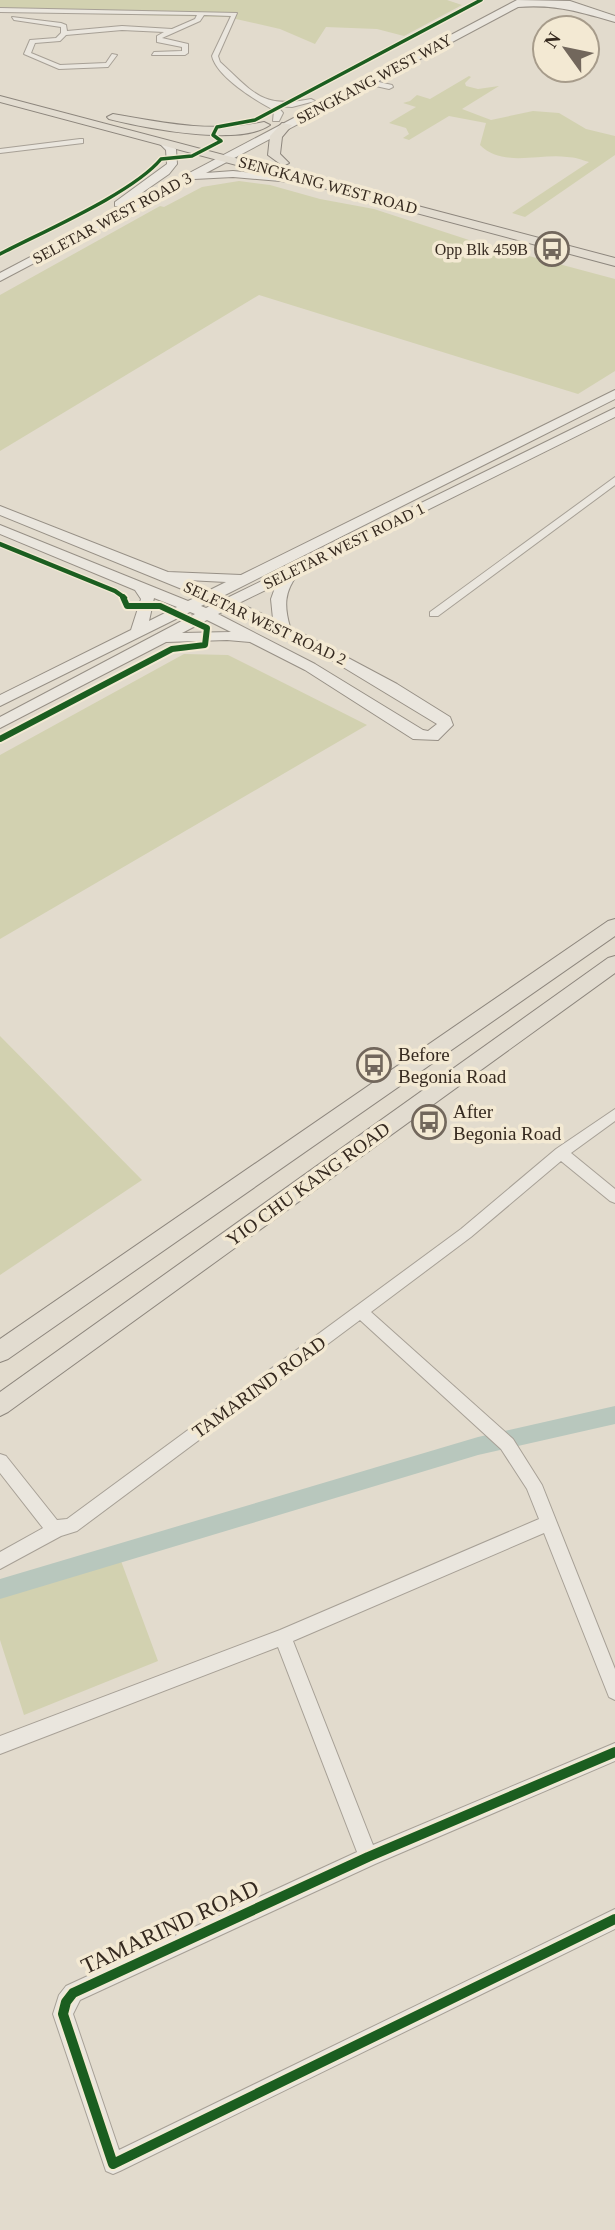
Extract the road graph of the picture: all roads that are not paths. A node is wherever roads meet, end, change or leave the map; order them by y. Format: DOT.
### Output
graph roads {
  1 [pos="494,0"];
  2 [pos="504,0"];
  3 [pos="556,0"];
  4 [pos="520,2"];
  5 [pos="576,2"];
  6 [pos="0,10"];
  7 [pos="482,12"];
  8 [pos="202,13"];
  9 [pos="615,13"];
  10 [pos="0,17"];
  11 [pos="615,19"];
  12 [pos="174,31"];
  13 [pos="64,33"];
  14 [pos="154,54"];
  15 [pos="114,55"];
  16 [pos="370,82"];
  17 [pos="389,87"];
  18 [pos="0,89"];
  19 [pos="0,99"];
  20 [pos="311,101"];
  21 [pos="267,103"];
  22 [pos="101,115"];
  23 [pos="281,122"];
  24 [pos="264,125"];
  25 [pos="80,141"];
  26 [pos="164,144"];
  27 [pos="0,151"];
  28 [pos="237,151"];
  29 [pos="224,153"];
  30 [pos="210,155"];
  31 [pos="283,163"];
  32 [pos="187,179"];
  33 [pos="312,182"];
  34 [pos="117,205"];
  35 [pos="615,250"];
  36 [pos="615,262"];
  37 [pos="0,265"];
  38 [pos="0,278"];
  39 [pos="615,394"];
  40 [pos="615,412"];
  41 [pos="615,480"];
  42 [pos="0,510"];
  43 [pos="0,528"];
  44 [pos="292,572"];
  45 [pos="157,573"];
  46 [pos="244,579"];
  47 [pos="141,586"];
  48 [pos="209,597"];
  49 [pos="226,604"];
  50 [pos="189,606"];
  51 [pos="207,614"];
  52 [pos="434,614"];
  53 [pos="283,628"];
  54 [pos="138,632"];
  55 [pos="160,639"];
  56 [pos="266,643"];
  57 [pos="0,701"];
  58 [pos="0,723"];
  59 [pos="615,926"];
  60 [pos="615,963"];
  61 [pos="615,1114"];
  62 [pos="561,1153"];
  63 [pos="615,1198"];
  64 [pos="361,1312"];
  65 [pos="0,1352"];
  66 [pos="0,1405"];
  67 [pos="0,1461"];
  68 [pos="549,1522"];
  69 [pos="58,1529"];
  70 [pos="0,1561"];
  71 [pos="283,1637"];
  72 [pos="615,1691"];
  73 [pos="0,1745"];
  74 [pos="615,1752"];
  75 [pos="368,1857"];
  76 [pos="615,1919"];
  1 -- 7 [label="main road"];
  2 -- 7 [label="main road, SENGKANG WEST WAY"];
  3 -- 5 [label="main road"];
  4 -- 5 [label="main road"];
  4 -- 16 [label="main road, SENGKANG WEST WAY"];
  5 -- 9 [label="main road"];
  5 -- 11 [label="main road"];
  6 -- 8 [label="street"];
  7 -- 20 [label="main road, SENGKANG WEST WAY"];
  8 -- 12 [label="street"];
  8 -- 21 [label="street"];
  10 -- 13 [label="street"];
  12 -- 13 [label="street"];
  12 -- 14 [label="street"];
  13 -- 15 [label="street"];
  16 -- 17 [label="street"];
  16 -- 23 [label="main road, SENGKANG WEST WAY"];
  18 -- 22 [label="main road, SENGKANG WEST ROAD"];
  19 -- 26 [label="main road, SENGKANG WEST ROAD"];
  20 -- 21 [label="street"];
  20 -- 23 [label="main road, SENGKANG WEST WAY"];
  21 -- 23 [label="street"];
  22 -- 24 [label="main road"];
  22 -- 29 [label="main road, SENGKANG WEST ROAD"];
  23 -- 24 [label="main road, SENGKANG WEST WAY"];
  23 -- 28 [label="main road, SENGKANG WEST WAY"];
  23 -- 31 [label="main road"];
  24 -- 29 [label="main road, SENGKANG WEST WAY"];
  25 -- 27 [label="street"];
  26 -- 30 [label="main road, SENGKANG WEST ROAD"];
  26 -- 34 [label="main road, SELETAR WEST ROAD 3"];
  28 -- 29 [label="main road, SENGKANG WEST ROAD"];
  28 -- 31 [label="main road, SENGKANG WEST ROAD"];
  29 -- 30 [label="main road, SENGKANG WEST ROAD"];
  29 -- 32 [label="main road, SELETAR WEST ROAD 3"];
  29 -- 33 [label="main road, SENGKANG WEST ROAD"];
  30 -- 34 [label="main road, SELETAR WEST ROAD 3"];
  31 -- 35 [label="main road, SENGKANG WEST ROAD"];
  32 -- 33 [label="main road"];
  32 -- 38 [label="main road, SELETAR WEST ROAD 3"];
  33 -- 36 [label="main road, SENGKANG WEST ROAD"];
  34 -- 37 [label="main road, SELETAR WEST ROAD 3"];
  39 -- 46 [label="main road, SELETAR WEST ROAD 1"];
  40 -- 44 [label="main road, SELETAR WEST ROAD 1"];
  41 -- 52 [label="street"];
  42 -- 45 [label="main road, SELETAR WEST ROAD 2"];
  43 -- 47 [label="main road, SELETAR WEST ROAD 2"];
  44 -- 49 [label="main road, SELETAR WEST ROAD 1"];
  44 -- 53 [label="main road"];
  45 -- 46 [label="main road"];
  45 -- 48 [label="main road, SELETAR WEST ROAD 2"];
  46 -- 48 [label="main road, SELETAR WEST ROAD 1"];
  47 -- 50 [label="main road, SELETAR WEST ROAD 2"];
  47 -- 54 [label="main road"];
  48 -- 49 [label="main road, SELETAR WEST ROAD 2"];
  48 -- 50 [label="main road, SELETAR WEST ROAD 1"];
  49 -- 51 [label="main road, SELETAR WEST ROAD 1"];
  49 -- 53 [label="main road, SELETAR WEST ROAD 2"];
  50 -- 51 [label="main road, SELETAR WEST ROAD 2"];
  50 -- 54 [label="main road, SELETAR WEST ROAD 1"];
  51 -- 55 [label="main road, SELETAR WEST ROAD 1"];
  51 -- 56 [label="main road, SELETAR WEST ROAD 2"];
  53 -- 56 [label="main road, SELETAR WEST ROAD 2"];
  54 -- 57 [label="main road, SELETAR WEST ROAD 1"];
  55 -- 56 [label="main road"];
  55 -- 58 [label="main road, SELETAR WEST ROAD 1"];
  59 -- 65 [label="main road, YIO CHU KANG ROAD"];
  60 -- 66 [label="main road, YIO CHU KANG ROAD"];
  61 -- 62 [label="street, TAMARIND ROAD"];
  62 -- 63 [label="street"];
  62 -- 64 [label="street, TAMARIND ROAD"];
  64 -- 68 [label="street"];
  64 -- 69 [label="street, TAMARIND ROAD"];
  67 -- 69 [label="street"];
  68 -- 71 [label="street"];
  68 -- 72 [label="street"];
  69 -- 70 [label="street, TAMARIND ROAD"];
  71 -- 73 [label="street"];
  71 -- 75 [label="street"];
  74 -- 75 [label="street, TAMARIND ROAD"];
  75 -- 76 [label="street, TAMARIND ROAD"];
}
